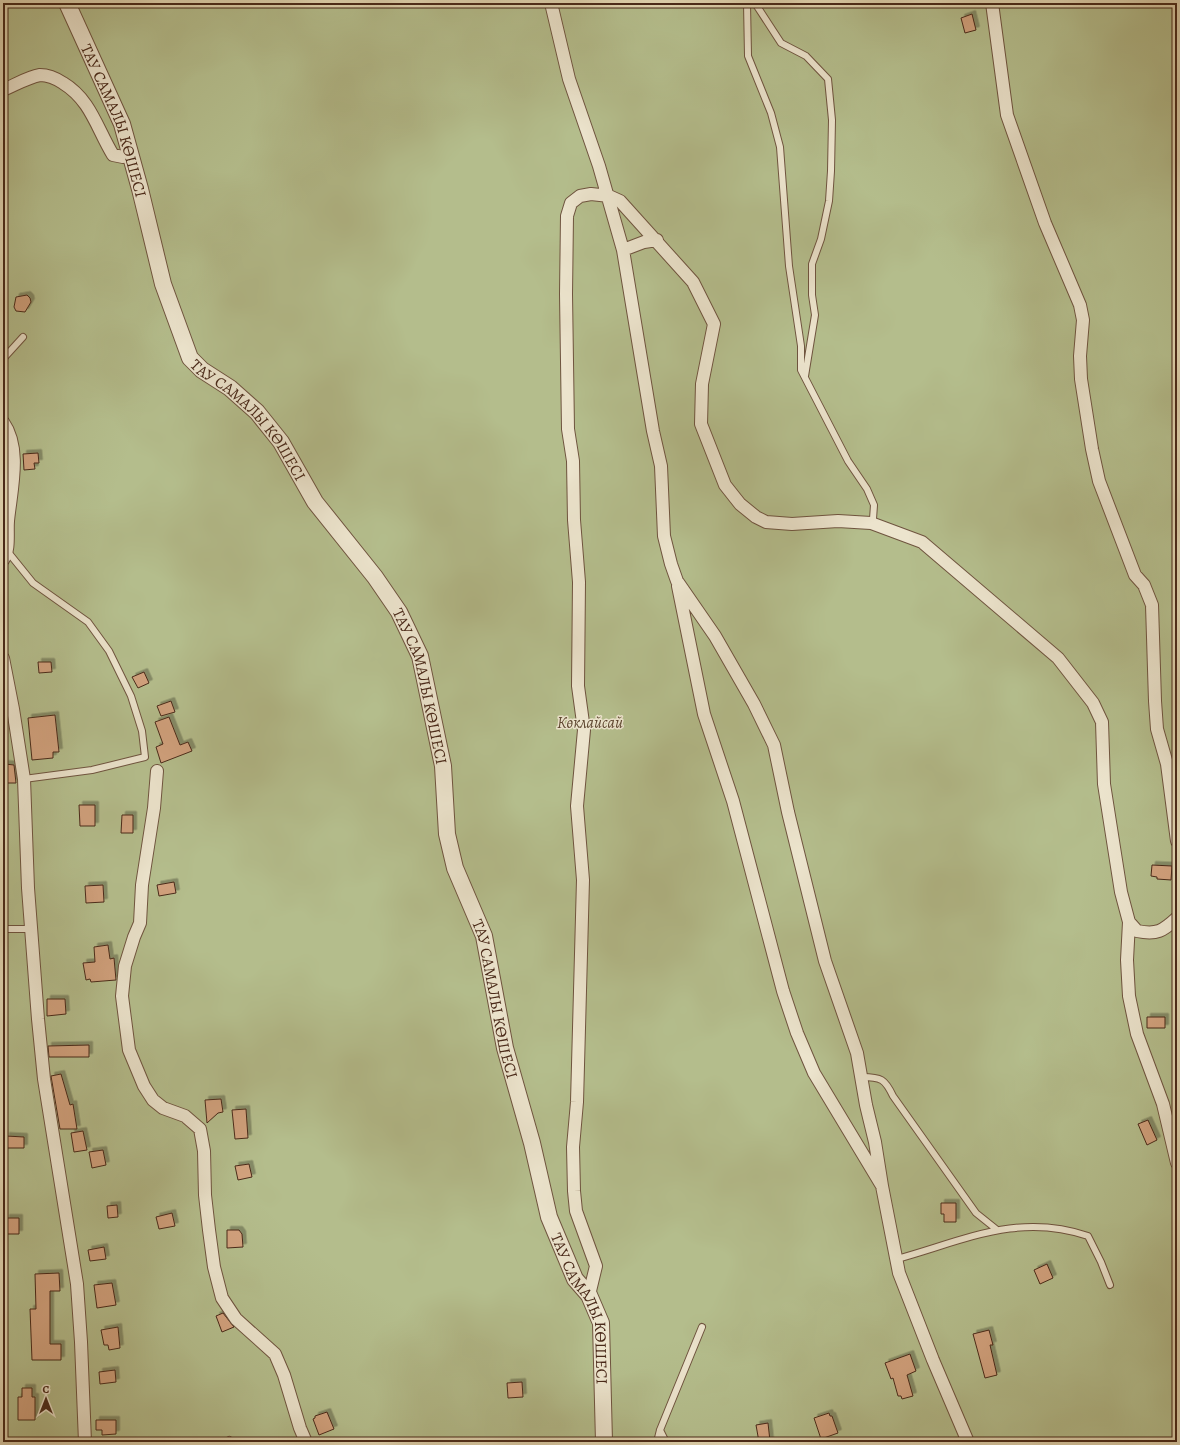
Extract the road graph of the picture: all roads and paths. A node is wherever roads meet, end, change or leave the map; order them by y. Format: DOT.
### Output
graph roads {
  1 [pos="67,3"];
  2 [pos="551,3"];
  3 [pos="747,3"];
  4 [pos="755,3"];
  5 [pos="992,3"];
  6 [pos="3,90"];
  7 [pos="130,152"];
  8 [pos="609,196"];
  9 [pos="657,240"];
  10 [pos="623,250"];
  11 [pos="23,337"];
  12 [pos="3,359"];
  13 [pos="805,376"];
  14 [pos="3,422"];
  15 [pos="871,523"];
  16 [pos="5,556"];
  17 [pos="677,581"];
  18 [pos="3,658"];
  19 [pos="157,771"];
  20 [pos="24,779"];
  21 [pos="1177,841"];
  22 [pos="1177,918"];
  23 [pos="1129,922"];
  24 [pos="31,929"];
  25 [pos="3,930"];
  26 [pos="862,1077"];
  27 [pos="1177,1163"];
  28 [pos="882,1186"];
  29 [pos="996,1229"];
  30 [pos="897,1259"];
  31 [pos="1110,1285"];
  32 [pos="589,1295"];
  33 [pos="702,1327"];
  34 [pos="660,1430"];
  35 [pos="84,1442"];
  36 [pos="306,1442"];
  37 [pos="604,1442"];
  38 [pos="657,1442"];
  39 [pos="666,1442"];
  40 [pos="968,1442"];
  1 -- 7 [label="street, ТАУ САМАЛЫ КӨШЕСІ"];
  2 -- 8 [label="street"];
  3 -- 13 [label="lane"];
  4 -- 13 [label="lane"];
  5 -- 21 [label="street"];
  6 -- 7 [label="street"];
  7 -- 32 [label="street, ТАУ САМАЛЫ КӨШЕСІ"];
  8 -- 9 [label="street"];
  8 -- 10 [label="street"];
  8 -- 32 [label="street"];
  9 -- 10 [label="street"];
  9 -- 15 [label="street"];
  10 -- 17 [label="street"];
  11 -- 12 [label="lane"];
  13 -- 15 [label="lane"];
  14 -- 16 [label="street"];
  15 -- 23 [label="street"];
  16 -- 20 [label="lane"];
  17 -- 26 [label="street"];
  17 -- 28 [label="street"];
  18 -- 20 [label="street"];
  19 -- 36 [label="street"];
  20 -- 24 [label="street"];
  22 -- 23 [label="street"];
  23 -- 27 [label="street"];
  24 -- 25 [label="lane"];
  24 -- 35 [label="street"];
  26 -- 28 [label="street"];
  26 -- 29 [label="lane"];
  28 -- 30 [label="street"];
  29 -- 30 [label="lane"];
  29 -- 31 [label="lane"];
  30 -- 40 [label="street"];
  32 -- 37 [label="street, ТАУ САМАЛЫ КӨШЕСІ"];
  33 -- 34 [label="lane"];
  34 -- 38 [label="lane"];
  34 -- 39 [label="lane"];
}
